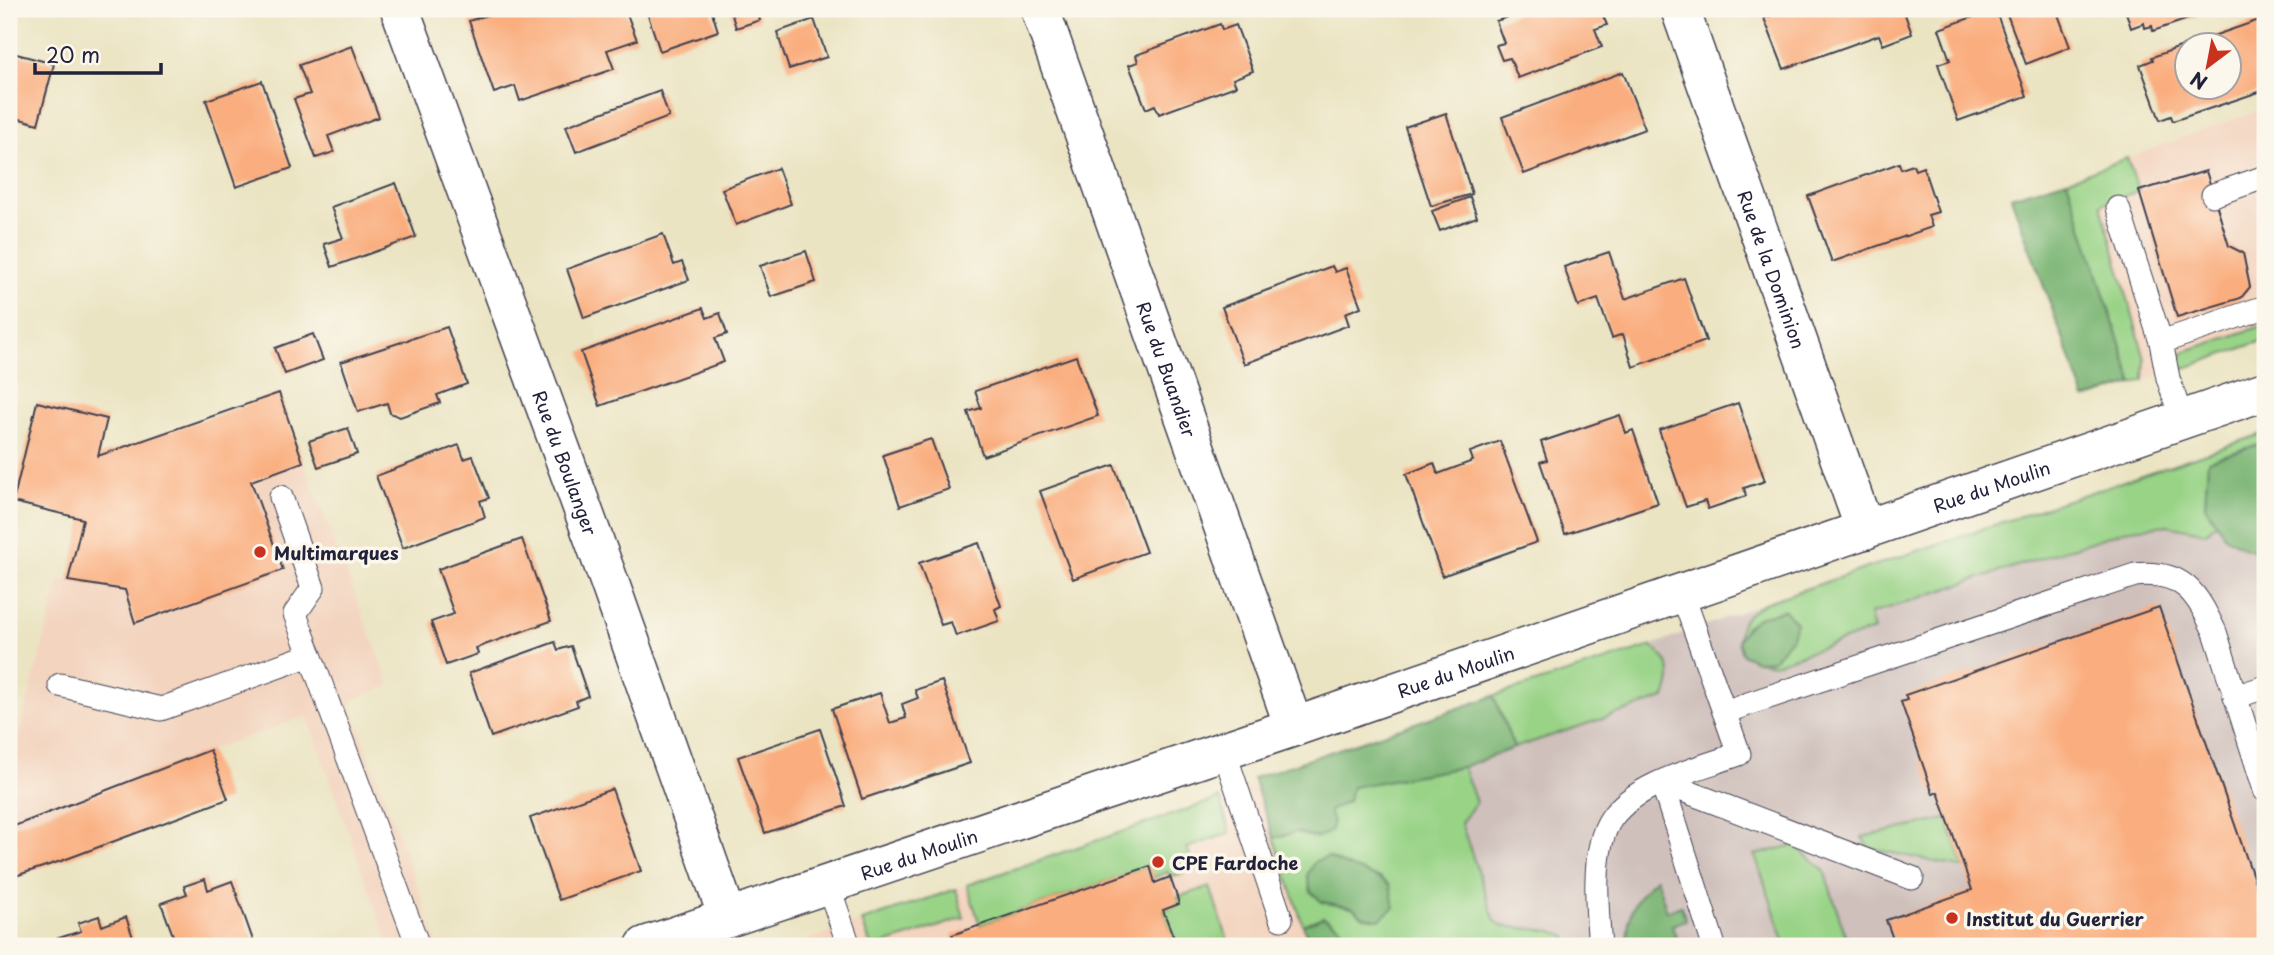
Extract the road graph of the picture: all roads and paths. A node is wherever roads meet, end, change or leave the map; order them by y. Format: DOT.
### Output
graph roads {
  1 [pos="400,9"];
  2 [pos="1041,9"];
  3 [pos="1680,9"];
  4 [pos="2265,177"];
  5 [pos="2213,195"];
  6 [pos="2118,208"];
  7 [pos="2265,307"];
  8 [pos="2161,342"];
  9 [pos="2265,391"];
  10 [pos="2182,420"];
  11 [pos="281,497"];
  12 [pos="1864,530"];
  13 [pos="1682,593"];
  14 [pos="310,654"];
  15 [pos="60,685"];
  16 [pos="2265,687"];
  17 [pos="2235,697"];
  18 [pos="1724,712"];
  19 [pos="1294,727"];
  20 [pos="1224,751"];
  21 [pos="1662,782"];
  22 [pos="2265,790"];
  23 [pos="1912,878"];
  24 [pos="828,885"];
  25 [pos="728,918"];
  26 [pos="1281,919"];
  27 [pos="653,945"];
  28 [pos="418,946"];
  29 [pos="849,946"];
  30 [pos="1600,946"];
  31 [pos="1714,946"];
  1 -- 25 [label="street, Rue du Boulanger"];
  2 -- 19 [label="street, Rue du Buandier"];
  3 -- 12 [label="street, Rue de la Dominion"];
  4 -- 5 [label="lane"];
  6 -- 8 [label="lane"];
  7 -- 8 [label="lane"];
  8 -- 10 [label="lane"];
  9 -- 10 [label="street, Rue du Moulin"];
  10 -- 12 [label="street, Rue du Moulin"];
  11 -- 14 [label="lane"];
  12 -- 13 [label="street, Rue du Moulin"];
  13 -- 18 [label="lane"];
  13 -- 19 [label="street, Rue du Moulin"];
  14 -- 15 [label="lane"];
  14 -- 28 [label="lane"];
  16 -- 17 [label="lane"];
  17 -- 18 [label="lane"];
  17 -- 22 [label="lane"];
  18 -- 21 [label="lane"];
  19 -- 20 [label="street, Rue du Moulin"];
  20 -- 24 [label="street, Rue du Moulin"];
  20 -- 26 [label="lane"];
  21 -- 23 [label="lane"];
  21 -- 30 [label="lane"];
  21 -- 31 [label="lane"];
  24 -- 25 [label="street, Rue du Moulin"];
  24 -- 29 [label="lane"];
  25 -- 27 [label="street, Rue du Moulin"];
}
